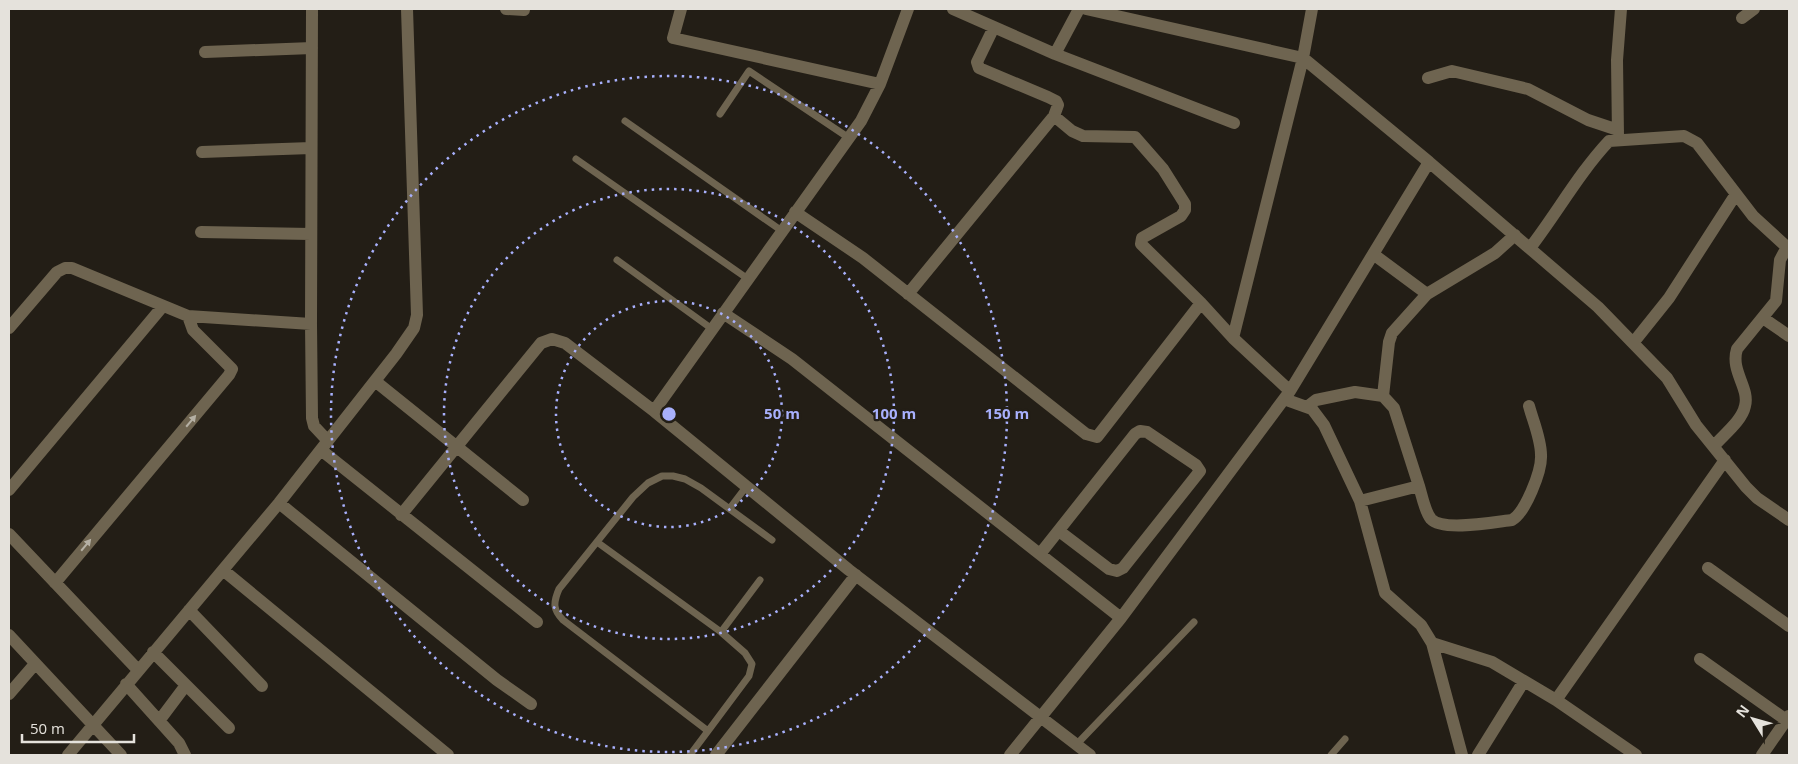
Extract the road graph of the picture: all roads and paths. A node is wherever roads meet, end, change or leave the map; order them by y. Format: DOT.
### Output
graph roads {
  1 [pos="312,9"];
  2 [pos="407,9"];
  3 [pos="506,9"];
  4 [pos="681,9"];
  5 [pos="908,9"];
  6 [pos="953,9"];
  7 [pos="1079,9"];
  8 [pos="1086,9"];
  9 [pos="1312,9"];
  10 [pos="1621,9"];
  11 [pos="1754,9"];
  12 [pos="524,10"];
  13 [pos="1742,18"];
  14 [pos="994,27"];
  15 [pos="312,48"];
  16 [pos="205,52"];
  17 [pos="1055,54"];
  18 [pos="1303,58"];
  19 [pos="1428,78"];
  20 [pos="880,84"];
  21 [pos="720,114"];
  22 [pos="1054,116"];
  23 [pos="625,121"];
  24 [pos="1234,123"];
  25 [pos="1618,135"];
  26 [pos="849,138"];
  27 [pos="312,148"];
  28 [pos="202,152"];
  29 [pos="576,159"];
  30 [pos="1429,162"];
  31 [pos="1736,194"];
  32 [pos="795,212"];
  33 [pos="782,231"];
  34 [pos="201,232"];
  35 [pos="311,234"];
  36 [pos="1515,235"];
  37 [pos="1530,248"];
  38 [pos="1788,248"];
  39 [pos="1373,254"];
  40 [pos="617,260"];
  41 [pos="748,279"];
  42 [pos="908,294"];
  43 [pos="1427,294"];
  44 [pos="1201,303"];
  45 [pos="163,306"];
  46 [pos="723,313"];
  47 [pos="188,316"];
  48 [pos="1763,318"];
  49 [pos="311,324"];
  50 [pos="9,328"];
  51 [pos="712,329"];
  52 [pos="1789,336"];
  53 [pos="1232,338"];
  54 [pos="1633,342"];
  55 [pos="375,381"];
  56 [pos="1287,395"];
  57 [pos="1383,396"];
  58 [pos="1528,406"];
  59 [pos="1307,407"];
  60 [pos="654,411"];
  61 [pos="325,446"];
  62 [pos="456,446"];
  63 [pos="1714,446"];
  64 [pos="1725,460"];
  65 [pos="746,486"];
  66 [pos="1418,486"];
  67 [pos="9,490"];
  68 [pos="523,500"];
  69 [pos="1360,500"];
  70 [pos="278,503"];
  71 [pos="730,508"];
  72 [pos="401,515"];
  73 [pos="1789,520"];
  74 [pos="1058,531"];
  75 [pos="9,534"];
  76 [pos="772,540"];
  77 [pos="597,542"];
  78 [pos="1040,554"];
  79 [pos="1708,568"];
  80 [pos="223,570"];
  81 [pos="856,574"];
  82 [pos="760,580"];
  83 [pos="55,583"];
  84 [pos="189,610"];
  85 [pos="1121,618"];
  86 [pos="537,622"];
  87 [pos="1194,622"];
  88 [pos="1789,626"];
  89 [pos="721,632"];
  90 [pos="9,635"];
  91 [pos="1432,643"];
  92 [pos="153,652"];
  93 [pos="1700,660"];
  94 [pos="35,664"];
  95 [pos="138,670"];
  96 [pos="1524,681"];
  97 [pos="126,684"];
  98 [pos="186,685"];
  99 [pos="262,686"];
  100 [pos="9,694"];
  101 [pos="1556,700"];
  102 [pos="531,704"];
  103 [pos="1040,716"];
  104 [pos="1788,719"];
  105 [pos="159,721"];
  106 [pos="93,724"];
  107 [pos="228,728"];
  108 [pos="708,731"];
  109 [pos="1345,739"];
  110 [pos="1076,744"];
  111 [pos="68,755"];
  112 [pos="121,755"];
  113 [pos="185,755"];
  114 [pos="448,755"];
  115 [pos="690,755"];
  116 [pos="716,755"];
  117 [pos="1010,755"];
  118 [pos="1090,755"];
  119 [pos="1332,755"];
  120 [pos="1462,755"];
  121 [pos="1478,755"];
  122 [pos="1636,755"];
  123 [pos="1762,755"];
  1 -- 15 [label="street"];
  2 -- 55 [label="street"];
  3 -- 12 [label="street"];
  4 -- 20 [label="street"];
  5 -- 20 [label="street"];
  6 -- 14 [label="street"];
  7 -- 17 [label="street"];
  8 -- 18 [label="street"];
  9 -- 18 [label="street"];
  10 -- 25 [label="street"];
  11 -- 13 [label="street"];
  14 -- 17 [label="street"];
  14 -- 22 [label="street"];
  15 -- 16 [label="street"];
  15 -- 27 [label="street"];
  17 -- 24 [label="street"];
  18 -- 30 [label="street"];
  18 -- 53 [label="street"];
  19 -- 25 [label="street"];
  20 -- 26 [label="street"];
  21 -- 26 [label="lane"];
  22 -- 42 [label="street"];
  22 -- 44 [label="street"];
  23 -- 33 [label="lane"];
  25 -- 31 [label="street"];
  25 -- 37 [label="street"];
  26 -- 32 [label="street"];
  27 -- 28 [label="street"];
  27 -- 35 [label="street"];
  29 -- 41 [label="lane"];
  30 -- 36 [label="street"];
  30 -- 39 [label="street"];
  31 -- 38 [label="street"];
  31 -- 54 [label="street"];
  32 -- 33 [label="street"];
  32 -- 42 [label="street"];
  33 -- 41 [label="street"];
  34 -- 35 [label="street"];
  35 -- 49 [label="street"];
  36 -- 37 [label="street"];
  36 -- 43 [label="street"];
  37 -- 54 [label="street"];
  38 -- 48 [label="street"];
  39 -- 43 [label="street"];
  39 -- 56 [label="street"];
  40 -- 51 [label="lane"];
  41 -- 46 [label="street"];
  42 -- 44 [label="street"];
  43 -- 57 [label="street"];
  44 -- 53 [label="street"];
  45 -- 47 [label="street"];
  45 -- 50 [label="street"];
  45 -- 67 [label="street"];
  46 -- 51 [label="street"];
  46 -- 78 [label="street"];
  47 -- 49 [label="street"];
  83 -- 47 [label="street, one-way"];
  48 -- 52 [label="street"];
  48 -- 63 [label="street"];
  49 -- 61 [label="street"];
  51 -- 60 [label="street"];
  53 -- 56 [label="street"];
  54 -- 63 [label="street"];
  55 -- 61 [label="street"];
  55 -- 62 [label="street"];
  56 -- 59 [label="street"];
  56 -- 85 [label="street"];
  57 -- 59 [label="street"];
  57 -- 66 [label="street"];
  58 -- 66 [label="street"];
  59 -- 69 [label="street"];
  60 -- 62 [label="street"];
  60 -- 65 [label="street"];
  61 -- 70 [label="street"];
  61 -- 72 [label="street"];
  62 -- 68 [label="street"];
  62 -- 72 [label="street"];
  63 -- 64 [label="street"];
  64 -- 73 [label="street"];
  64 -- 101 [label="street"];
  65 -- 71 [label="lane"];
  65 -- 81 [label="street"];
  66 -- 69 [label="street"];
  69 -- 91 [label="street"];
  70 -- 80 [label="street"];
  70 -- 102 [label="street"];
  71 -- 76 [label="lane"];
  71 -- 77 [label="lane"];
  72 -- 86 [label="street"];
  74 -- 74 [label="street"];
  74 -- 78 [label="street"];
  75 -- 83 [label="street"];
  77 -- 89 [label="lane"];
  77 -- 108 [label="lane"];
  78 -- 85 [label="street"];
  79 -- 88 [label="street"];
  80 -- 84 [label="street"];
  80 -- 114 [label="street"];
  81 -- 103 [label="street"];
  81 -- 116 [label="street"];
  82 -- 89 [label="lane"];
  83 -- 95 [label="street"];
  84 -- 92 [label="street"];
  84 -- 99 [label="street"];
  85 -- 103 [label="street"];
  87 -- 110 [label="lane"];
  89 -- 108 [label="lane"];
  90 -- 94 [label="street"];
  91 -- 96 [label="street"];
  91 -- 120 [label="street"];
  92 -- 95 [label="street"];
  92 -- 98 [label="street"];
  93 -- 104 [label="street"];
  94 -- 100 [label="street"];
  94 -- 106 [label="street"];
  95 -- 97 [label="street"];
  96 -- 101 [label="street"];
  96 -- 121 [label="street"];
  97 -- 105 [label="street"];
  97 -- 106 [label="street"];
  98 -- 105 [label="street"];
  98 -- 107 [label="street"];
  101 -- 122 [label="street"];
  103 -- 110 [label="street"];
  103 -- 117 [label="street"];
  104 -- 123 [label="street"];
  105 -- 113 [label="street"];
  106 -- 111 [label="street"];
  106 -- 112 [label="street"];
  108 -- 115 [label="lane"];
  109 -- 119 [label="lane"];
  110 -- 118 [label="street"];
}
